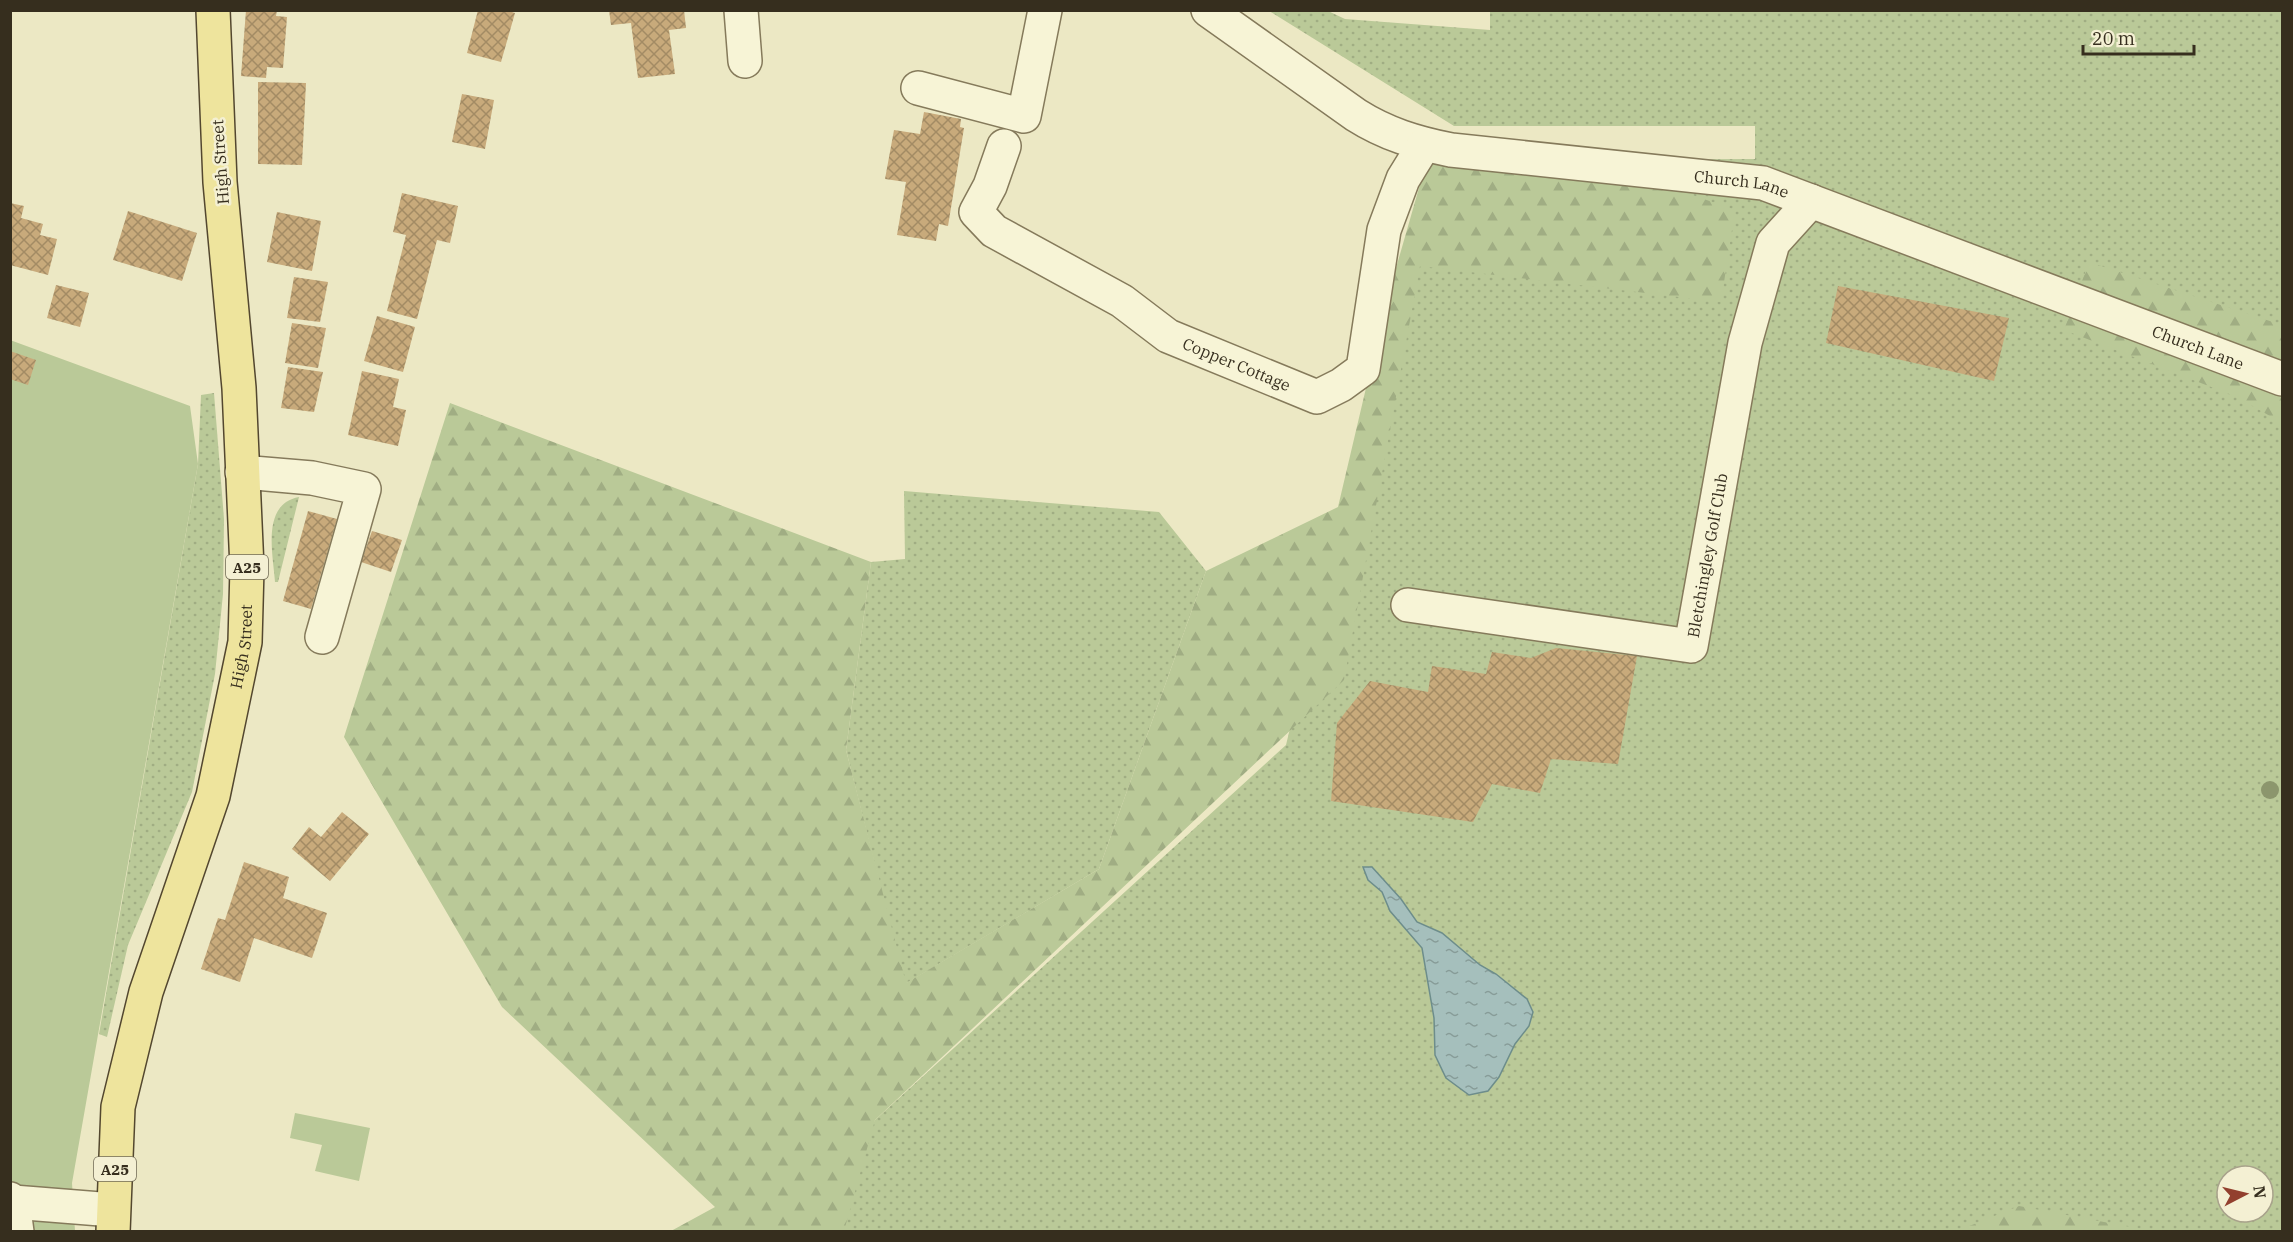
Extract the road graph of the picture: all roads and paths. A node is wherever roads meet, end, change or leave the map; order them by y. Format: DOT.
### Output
graph roads {
  1 [pos="213,10"];
  2 [pos="741,10"];
  3 [pos="1045,10"];
  4 [pos="1208,10"];
  5 [pos="745,61"];
  6 [pos="918,88"];
  7 [pos="1424,145"];
  8 [pos="1004,146"];
  9 [pos="1811,201"];
  10 [pos="2283,379"];
  11 [pos="242,472"];
  12 [pos="1408,605"];
  13 [pos="322,637"];
  14 [pos="14,1211"];
  15 [pos="113,1221"];
  1 -- 11 [label="main road, High Street / A25"];
  2 -- 5 [label="street"];
  3 -- 6 [label="street"];
  4 -- 7 [label="street, Church Lane"];
  7 -- 8 [label="street, Copper Cottage"];
  7 -- 9 [label="street, Church Lane"];
  9 -- 10 [label="street, Church Lane"];
  9 -- 12 [label="street, Bletchingley Golf Club"];
  11 -- 13 [label="street"];
  11 -- 15 [label="main road, High Street / A25"];
  14 -- 15 [label="street"];
}
